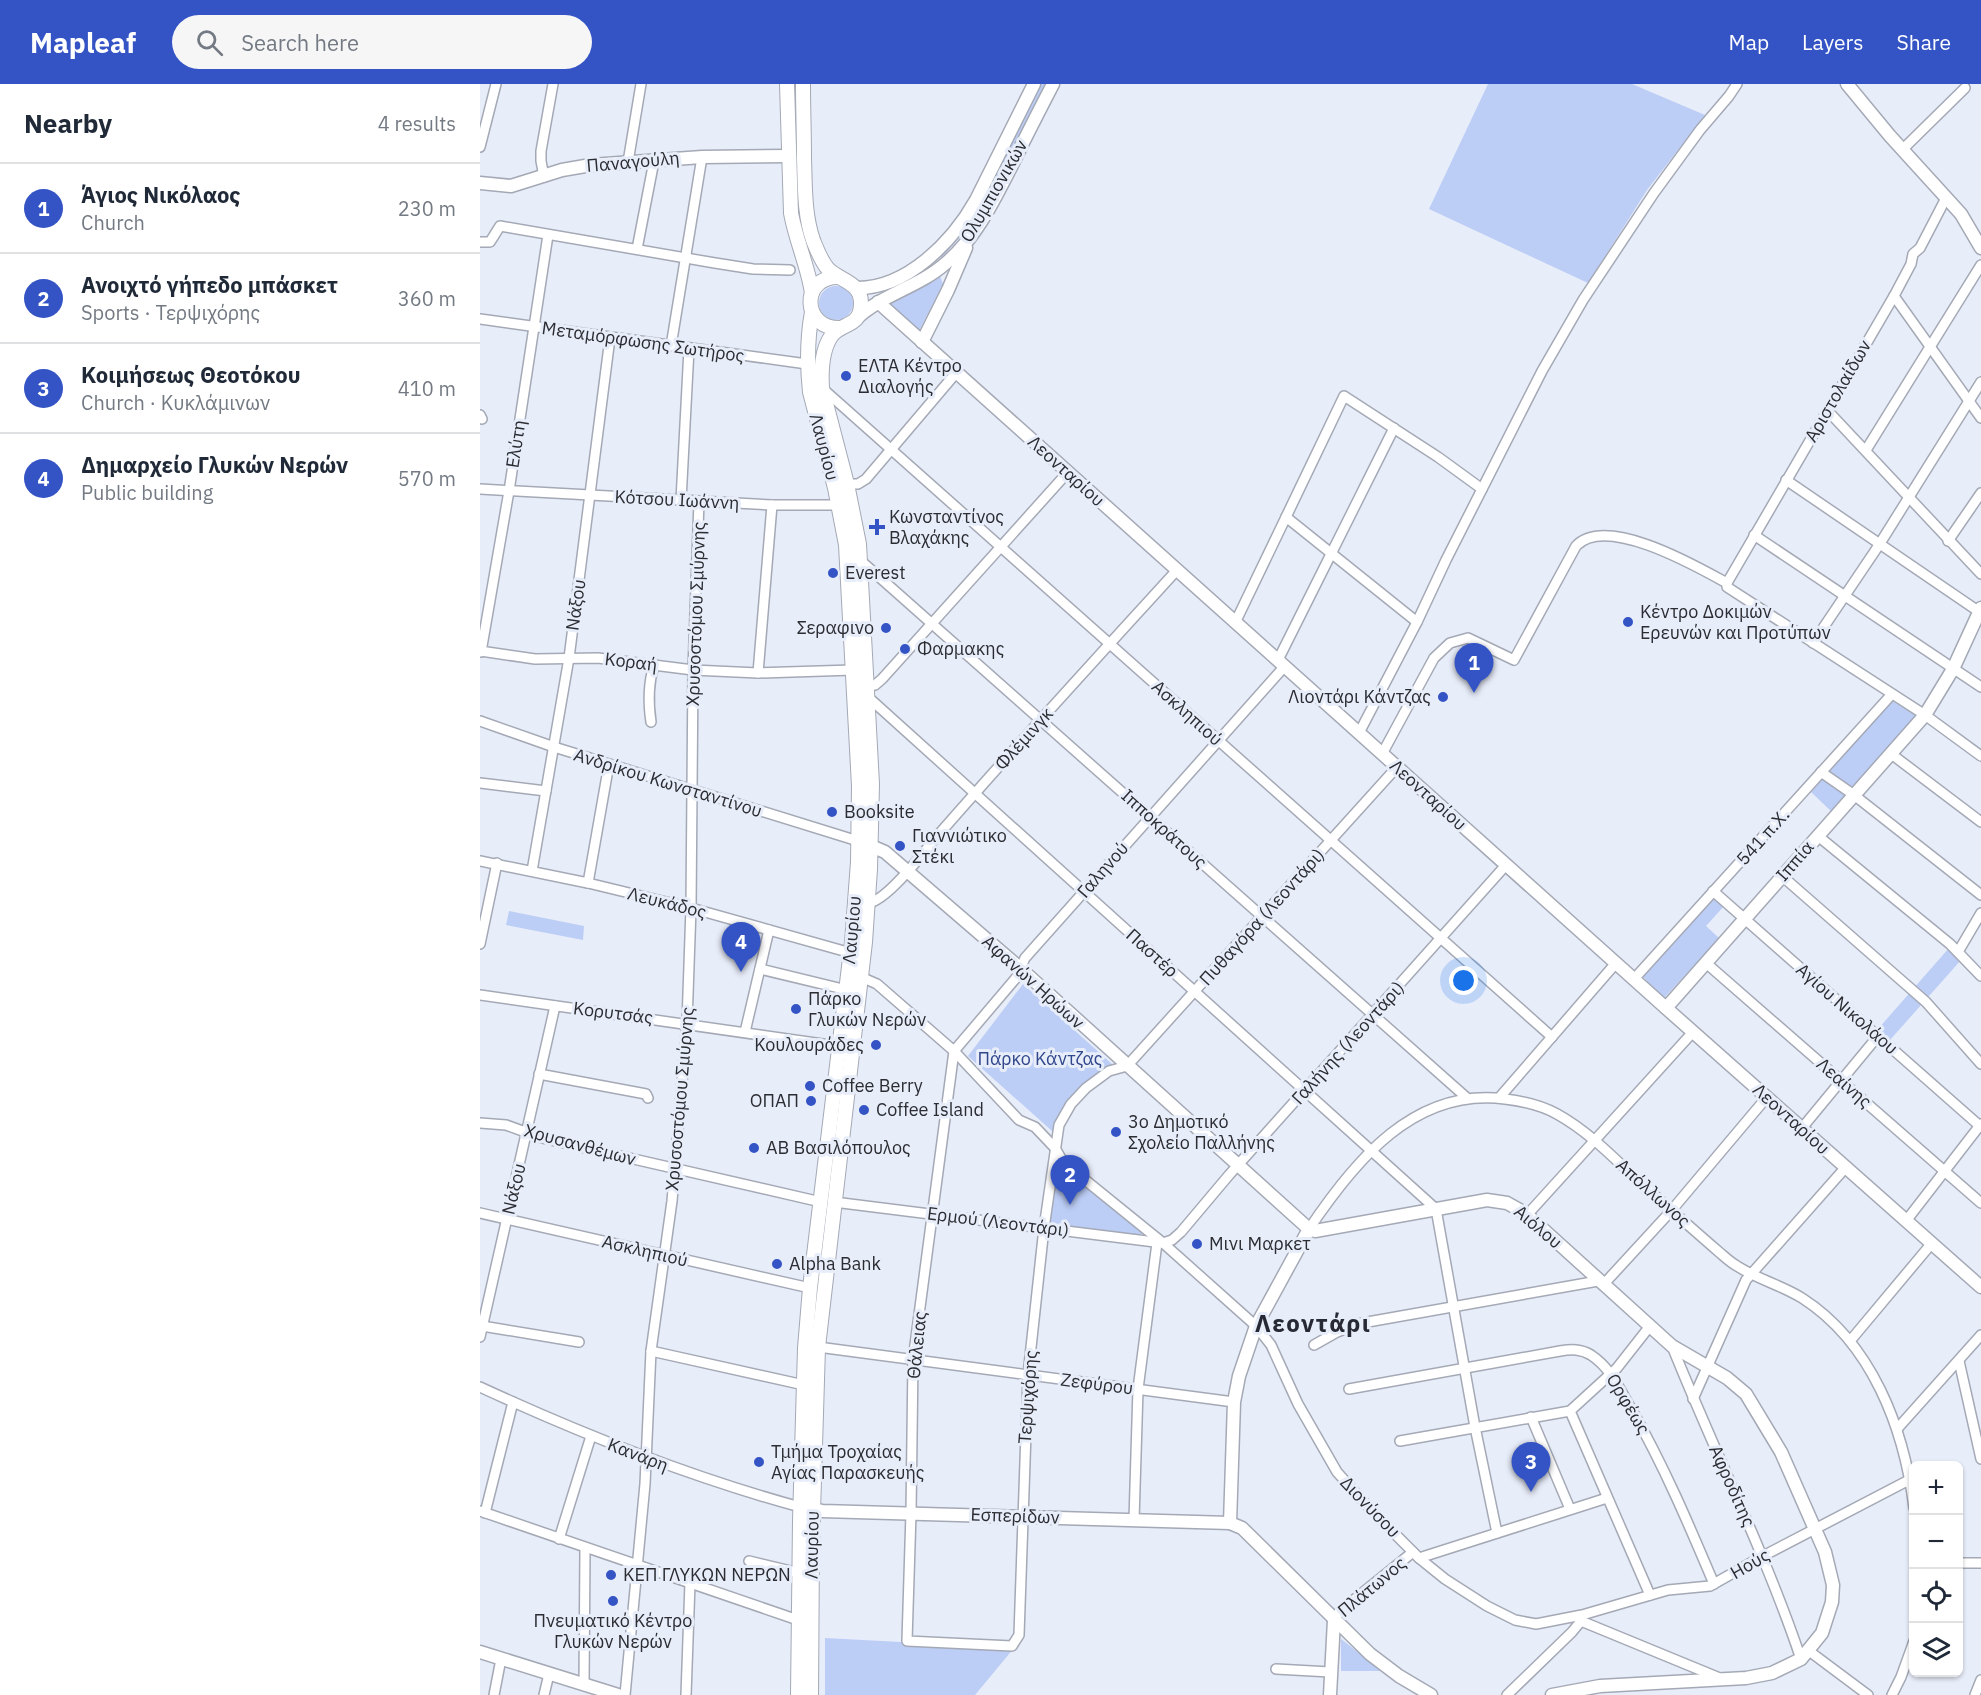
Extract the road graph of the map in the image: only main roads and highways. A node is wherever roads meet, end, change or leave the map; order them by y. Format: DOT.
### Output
graph roads {
  1 [pos="788,84"];
  2 [pos="803,84"];
  3 [pos="838,277"];
  4 [pos="812,294"];
  5 [pos="812,312"];
  6 [pos="840,328"];
  7 [pos="864,843"];
  8 [pos="846,1047"];
  9 [pos="827,1202"];
  10 [pos="807,1509"];
  11 [pos="798,1695"];
  12 [pos="812,1695"];
  1 -- 4 [label="main road, Λαυρίου"];
  2 -- 3 [label="main road"];
  3 -- 4 [label="main road"];
  3 -- 6 [label="main road, Λαυρίου"];
  4 -- 5 [label="main road, Λαυρίου"];
  5 -- 6 [label="main road"];
  5 -- 7 [label="main road, Λαυρίου"];
  6 -- 7 [label="main road, Λαυρίου"];
  7 -- 8 [label="main road, Λαυρίου"];
  7 -- 8 [label="main road, Λαυρίου"];
  8 -- 9 [label="main road, Λαυρίου"];
  9 -- 10 [label="main road, Λαυρίου"];
  9 -- 10 [label="main road, Λαυρίου"];
  10 -- 11 [label="main road, Λαυρίου"];
  10 -- 12 [label="main road, Λαυρίου"];
}
